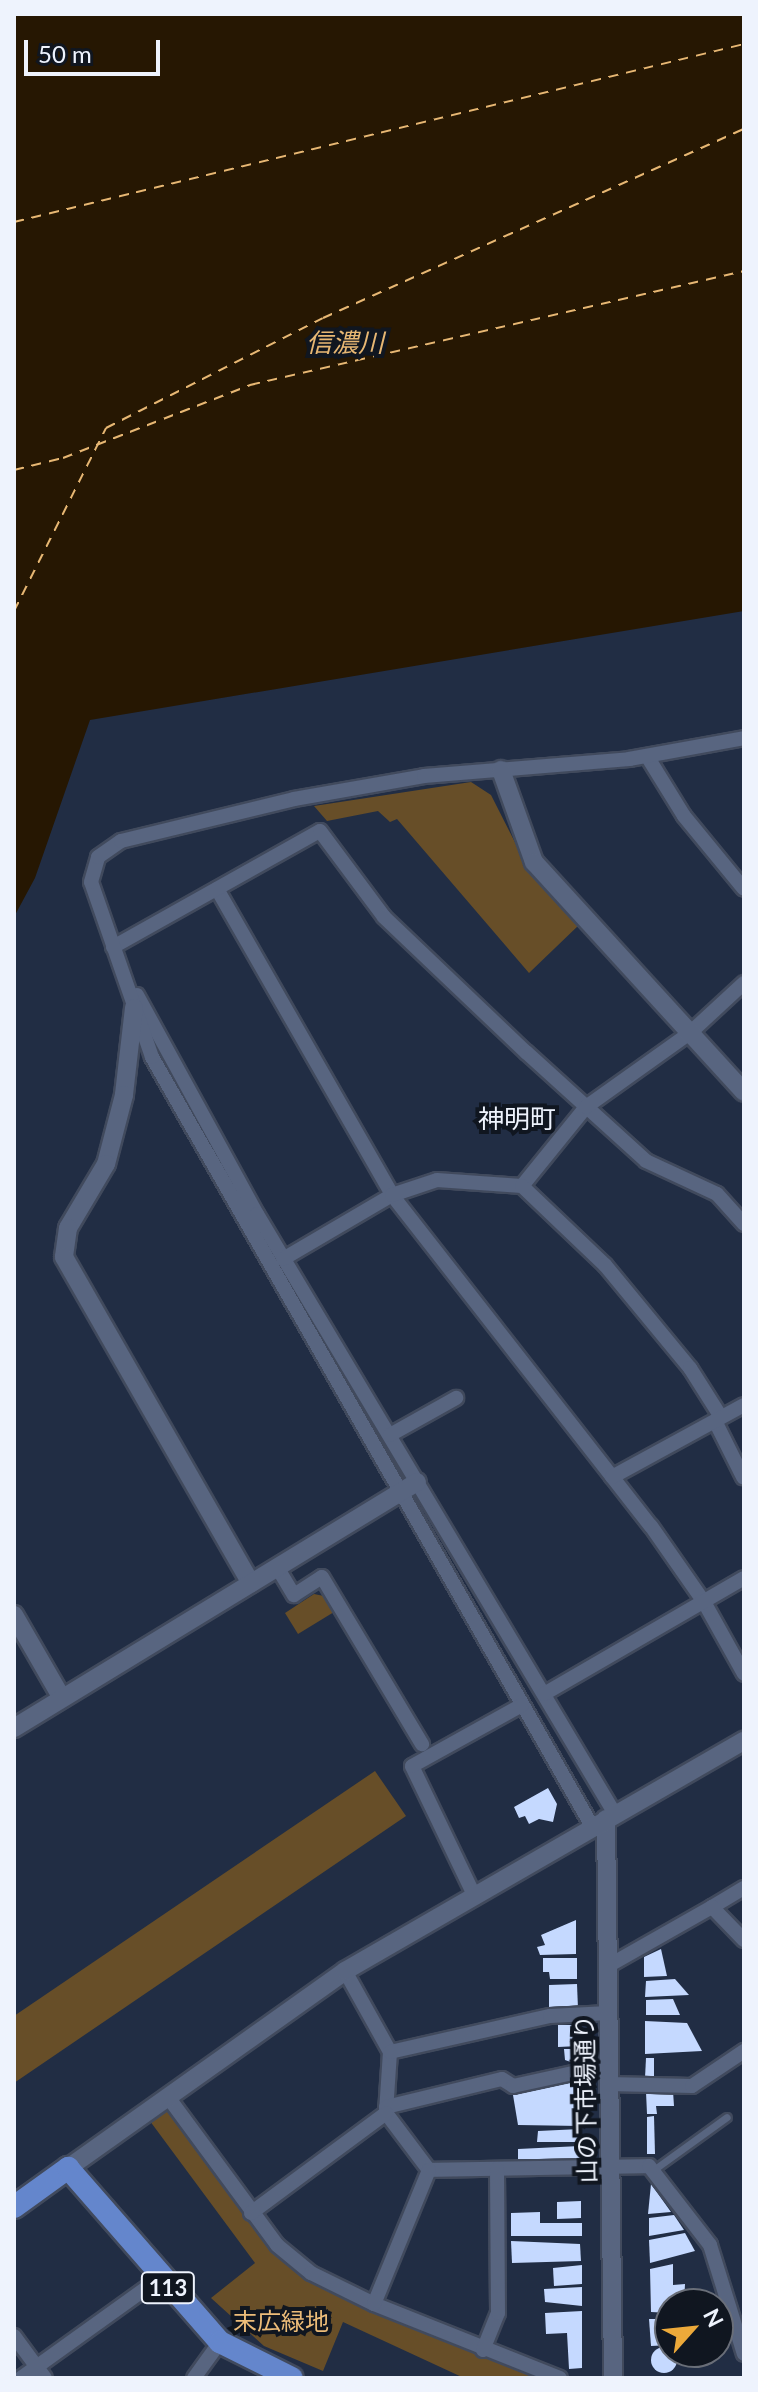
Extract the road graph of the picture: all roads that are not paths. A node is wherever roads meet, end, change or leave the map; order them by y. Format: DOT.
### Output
graph roads {
  1 [pos="744,738"];
  2 [pos="647,756"];
  3 [pos="501,770"];
  4 [pos="217,889"];
  5 [pos="744,889"];
  6 [pos="115,954"];
  7 [pos="744,983"];
  8 [pos="134,1008"];
  9 [pos="691,1032"];
  10 [pos="744,1092"];
  11 [pos="586,1107"];
  12 [pos="522,1186"];
  13 [pos="392,1195"];
  14 [pos="744,1224"];
  15 [pos="283,1259"];
  16 [pos="456,1398"];
  17 [pos="744,1405"];
  18 [pos="718,1419"];
  19 [pos="390,1435"];
  20 [pos="612,1477"];
  21 [pos="743,1477"];
  22 [pos="417,1482"];
  23 [pos="399,1493"];
  24 [pos="277,1567"];
  25 [pos="744,1578"];
  26 [pos="251,1583"];
  27 [pos="704,1602"];
  28 [pos="14,1615"];
  29 [pos="744,1674"];
  30 [pos="544,1694"];
  31 [pos="62,1698"];
  32 [pos="522,1705"];
  33 [pos="14,1728"];
  34 [pos="744,1741"];
  35 [pos="422,1744"];
  36 [pos="604,1820"];
  37 [pos="744,1888"];
  38 [pos="475,1897"];
  39 [pos="712,1907"];
  40 [pos="744,1940"];
  41 [pos="608,1966"];
  42 [pos="345,1971"];
  43 [pos="608,2013"];
  44 [pos="744,2051"];
  45 [pos="390,2052"];
  46 [pos="609,2074"];
  47 [pos="168,2097"];
  48 [pos="386,2110"];
  49 [pos="727,2117"];
  50 [pos="610,2167"];
  51 [pos="68,2168"];
  52 [pos="497,2169"];
  53 [pos="429,2170"];
  54 [pos="652,2171"];
  55 [pos="14,2207"];
  56 [pos="251,2213"];
  57 [pos="160,2278"];
  58 [pos="374,2304"];
  59 [pos="14,2336"];
  60 [pos="220,2342"];
  61 [pos="483,2350"];
  62 [pos="744,2354"];
  63 [pos="41,2372"];
  64 [pos="21,2378"];
  65 [pos="194,2378"];
  66 [pos="292,2378"];
  67 [pos="560,2378"];
  68 [pos="613,2378"];
  1 -- 2 [label="street"];
  2 -- 3 [label="street"];
  2 -- 5 [label="street"];
  3 -- 6 [label="street"];
  3 -- 9 [label="street"];
  4 -- 6 [label="street"];
  4 -- 11 [label="street"];
  4 -- 13 [label="street"];
  6 -- 8 [label="street"];
  6 -- 15 [label="street"];
  7 -- 9 [label="street"];
  8 -- 23 [label="street"];
  8 -- 26 [label="street"];
  9 -- 10 [label="street"];
  9 -- 11 [label="street"];
  11 -- 12 [label="street"];
  11 -- 14 [label="street"];
  12 -- 13 [label="street"];
  12 -- 18 [label="street"];
  13 -- 15 [label="street"];
  13 -- 20 [label="street"];
  15 -- 19 [label="street"];
  16 -- 19 [label="street"];
  17 -- 18 [label="street"];
  18 -- 20 [label="street"];
  18 -- 21 [label="street"];
  19 -- 22 [label="street"];
  20 -- 27 [label="street"];
  22 -- 23 [label="street"];
  22 -- 30 [label="street"];
  23 -- 24 [label="street"];
  23 -- 32 [label="street"];
  24 -- 26 [label="street"];
  24 -- 35 [label="street"];
  25 -- 27 [label="street"];
  26 -- 31 [label="street"];
  27 -- 29 [label="street"];
  27 -- 30 [label="street"];
  28 -- 31 [label="street"];
  30 -- 36 [label="street"];
  31 -- 33 [label="street"];
  32 -- 36 [label="street"];
  32 -- 38 [label="street"];
  34 -- 36 [label="street"];
  36 -- 38 [label="street"];
  36 -- 41 [label="street, 山の下市場通り"];
  37 -- 39 [label="street"];
  38 -- 42 [label="street"];
  39 -- 40 [label="street"];
  39 -- 41 [label="street"];
  41 -- 43 [label="street, 山の下市場通り"];
  42 -- 45 [label="street"];
  42 -- 47 [label="street"];
  43 -- 45 [label="street"];
  43 -- 46 [label="street, 山の下市場通り"];
  44 -- 46 [label="street"];
  45 -- 48 [label="street"];
  46 -- 48 [label="street"];
  46 -- 50 [label="street, 山の下市場通り"];
  47 -- 51 [label="street"];
  47 -- 56 [label="street"];
  48 -- 53 [label="street"];
  48 -- 56 [label="street"];
  49 -- 54 [label="lane"];
  50 -- 52 [label="street"];
  50 -- 54 [label="street"];
  50 -- 68 [label="street, 山の下市場通り"];
  51 -- 55 [label="highway"];
  51 -- 57 [label="highway, 113"];
  52 -- 53 [label="street"];
  52 -- 61 [label="street"];
  53 -- 58 [label="street"];
  54 -- 62 [label="street"];
  56 -- 58 [label="street"];
  57 -- 60 [label="highway, 113"];
  57 -- 63 [label="street"];
  58 -- 61 [label="street"];
  59 -- 63 [label="street"];
  60 -- 65 [label="street"];
  60 -- 66 [label="highway, 113"];
  61 -- 67 [label="street"];
  63 -- 64 [label="street"];
}
